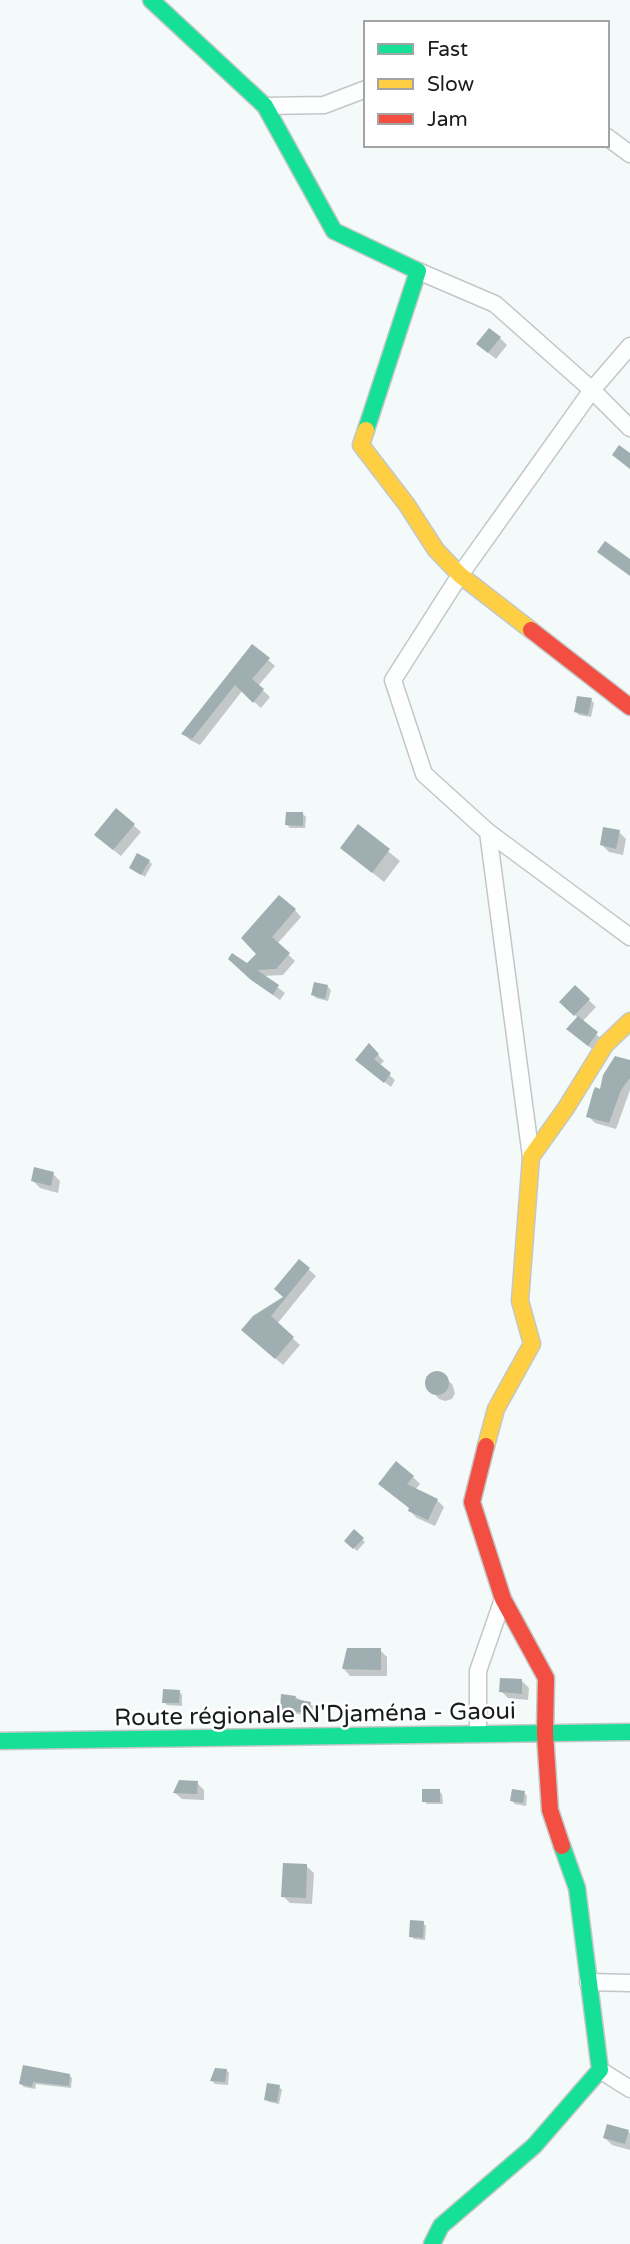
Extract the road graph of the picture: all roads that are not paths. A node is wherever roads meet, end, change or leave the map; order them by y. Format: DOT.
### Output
graph roads {
  1 [pos="151,0"];
  2 [pos="364,90"];
  3 [pos="265,106"];
  4 [pos="609,138"];
  5 [pos="630,154"];
  6 [pos="418,271"];
  7 [pos="630,346"];
  8 [pos="592,390"];
  9 [pos="630,428"];
  10 [pos="460,575"];
  11 [pos="630,706"];
  12 [pos="488,832"];
  13 [pos="630,937"];
  14 [pos="630,1021"];
  15 [pos="531,1157"];
  16 [pos="503,1599"];
  17 [pos="630,1732"];
  18 [pos="478,1734"];
  19 [pos="545,1734"];
  20 [pos="0,1741"];
  21 [pos="587,1982"];
  22 [pos="630,1983"];
  23 [pos="600,2070"];
  24 [pos="630,2089"];
  25 [pos="432,2244"];
  1 -- 3 [label="street"];
  2 -- 3 [label="street"];
  3 -- 6 [label="street"];
  4 -- 5 [label="street"];
  6 -- 8 [label="street"];
  6 -- 10 [label="street"];
  7 -- 8 [label="street"];
  8 -- 9 [label="street"];
  8 -- 10 [label="street"];
  10 -- 11 [label="street"];
  10 -- 12 [label="street"];
  12 -- 13 [label="street"];
  12 -- 15 [label="street"];
  14 -- 15 [label="street"];
  15 -- 16 [label="street"];
  16 -- 18 [label="street"];
  16 -- 19 [label="street"];
  17 -- 19 [label="street, Route régionale N'Djaména - Gaoui"];
  18 -- 19 [label="street, Route régionale N'Djaména - Gaoui"];
  18 -- 20 [label="street, Route régionale N'Djaména - Gaoui"];
  19 -- 21 [label="street"];
  21 -- 22 [label="street"];
  21 -- 23 [label="street"];
  23 -- 24 [label="street"];
  23 -- 25 [label="street"];
}
